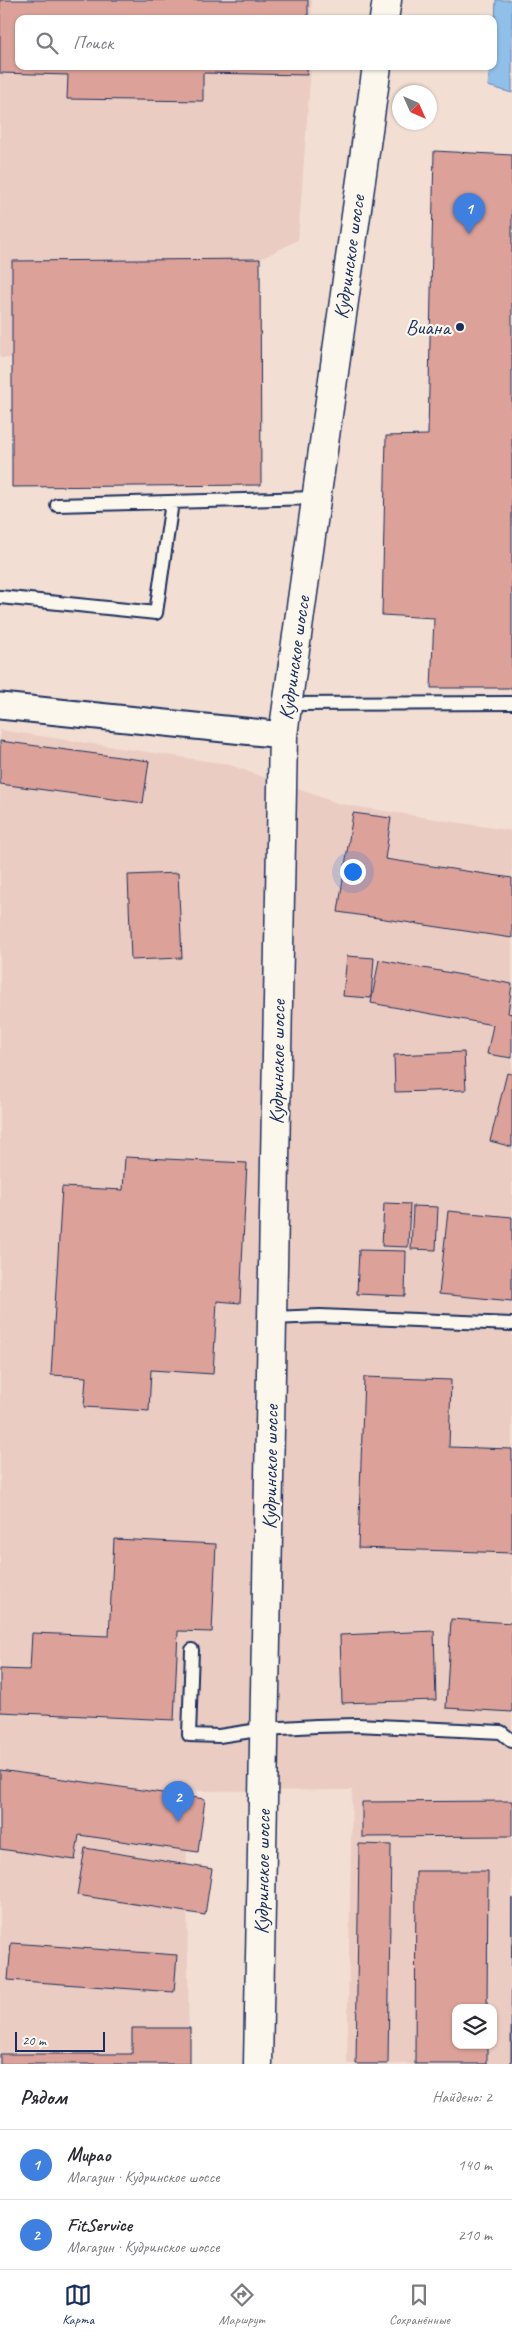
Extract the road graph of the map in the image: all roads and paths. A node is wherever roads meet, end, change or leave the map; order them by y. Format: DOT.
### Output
graph roads {
  1 [pos="387,0"];
  2 [pos="385,15"];
  3 [pos="376,70"];
  4 [pos="316,498"];
  5 [pos="172,502"];
  6 [pos="57,505"];
  7 [pos="0,598"];
  8 [pos="512,703"];
  9 [pos="287,704"];
  10 [pos="0,706"];
  11 [pos="283,735"];
  12 [pos="273,1318"];
  13 [pos="512,1324"];
  14 [pos="192,1650"];
  15 [pos="265,1729"];
  16 [pos="512,1741"];
  17 [pos="258,2064"];
  1 -- 2 [label="street"];
  3 -- 4 [label="street, Кудринское шоссе"];
  4 -- 5 [label="lane"];
  4 -- 9 [label="street, Кудринское шоссе"];
  5 -- 6 [label="lane"];
  5 -- 7 [label="lane"];
  8 -- 9 [label="lane"];
  9 -- 11 [label="street, Кудринское шоссе"];
  10 -- 11 [label="street"];
  11 -- 12 [label="street, Кудринское шоссе"];
  12 -- 13 [label="lane"];
  12 -- 15 [label="street, Кудринское шоссе"];
  14 -- 15 [label="lane"];
  15 -- 16 [label="lane"];
  15 -- 17 [label="street, Кудринское шоссе"];
}
